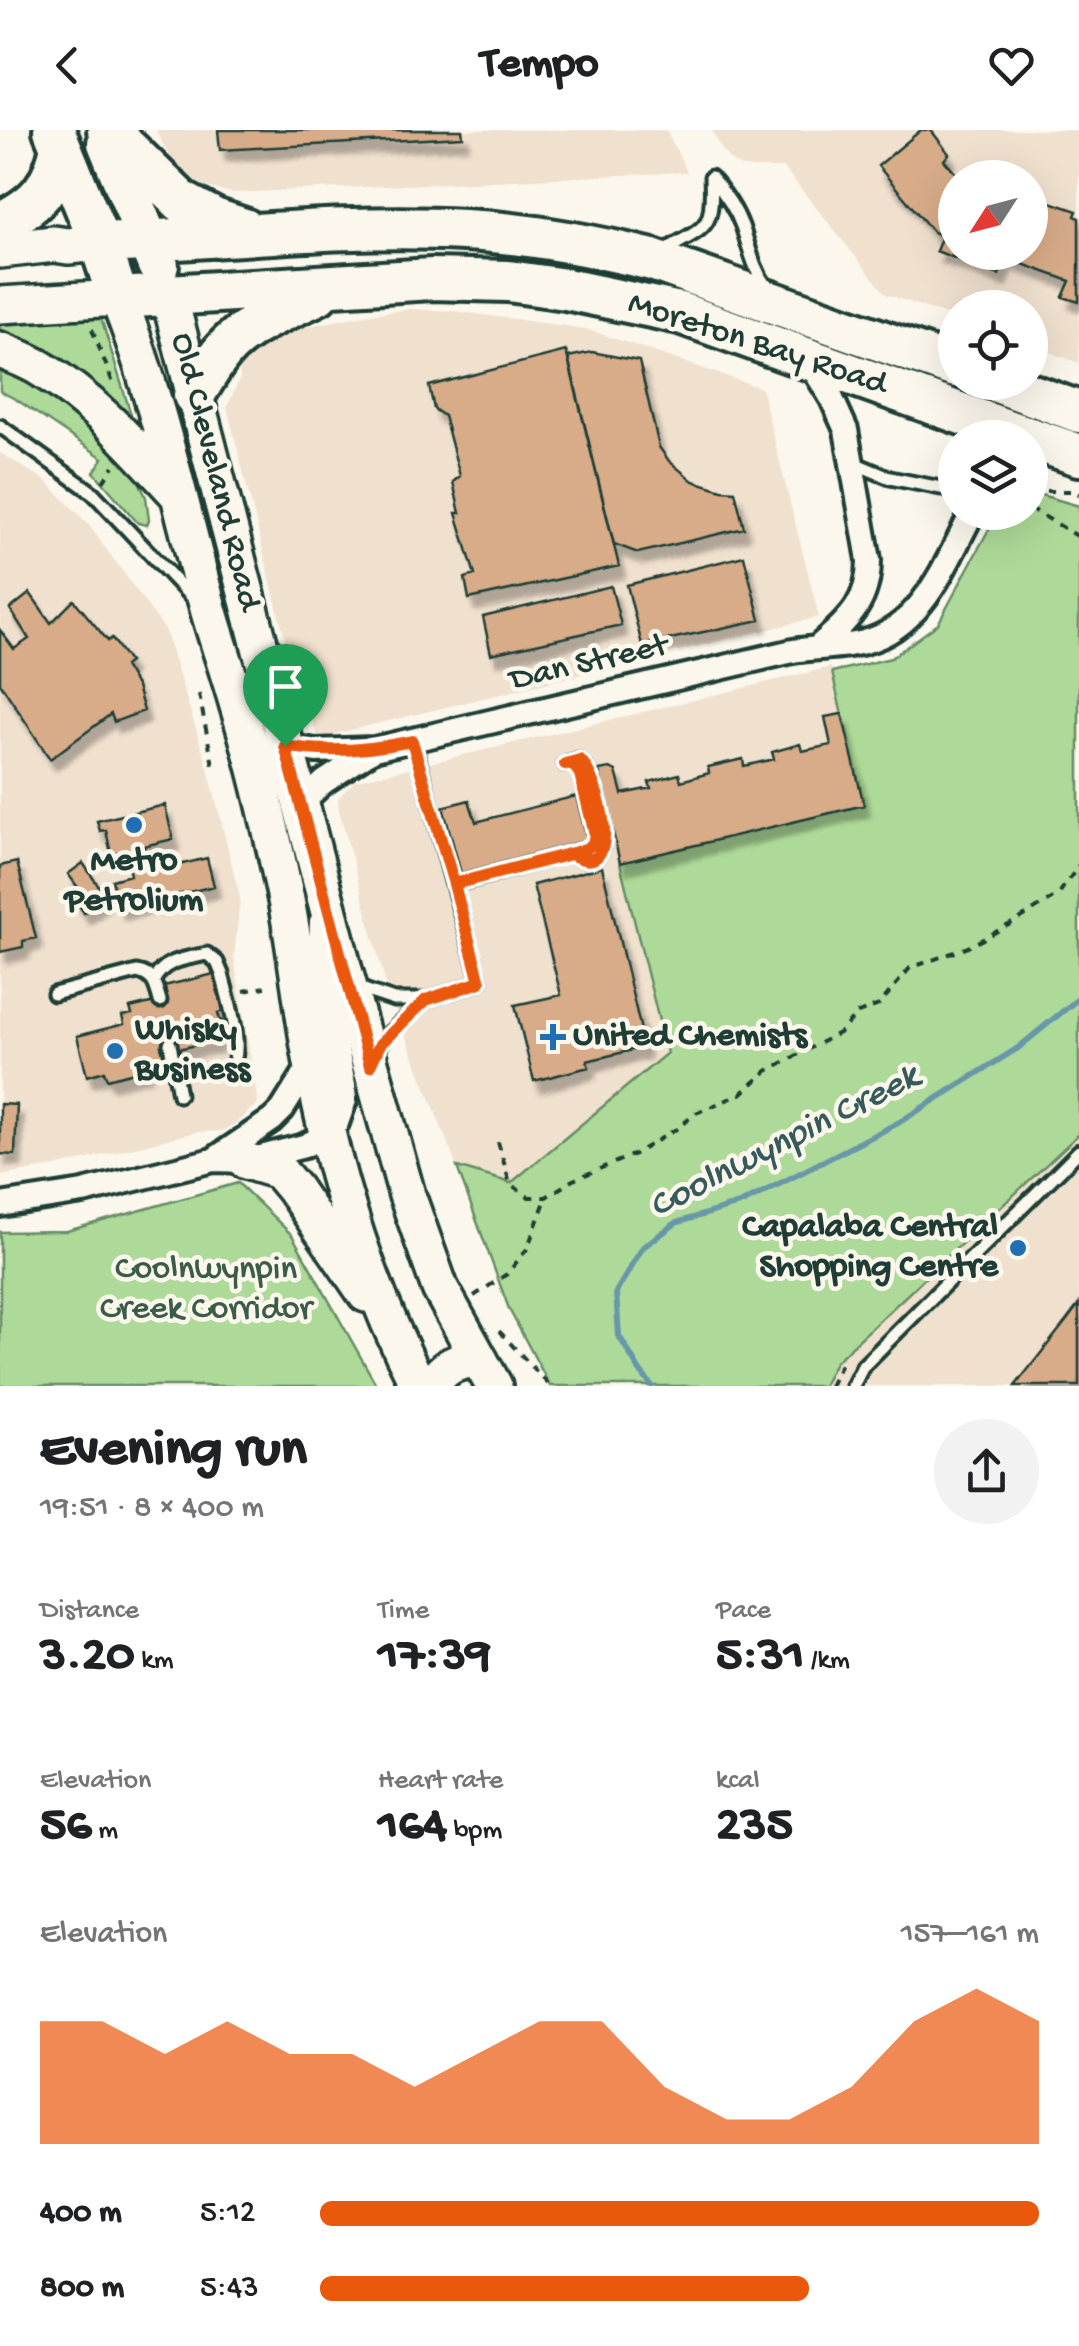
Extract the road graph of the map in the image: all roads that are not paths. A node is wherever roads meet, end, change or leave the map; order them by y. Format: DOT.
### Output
graph roads {
  1 [pos="106,130"];
  2 [pos="58,139"];
  3 [pos="0,223"];
  4 [pos="258,234"];
  5 [pos="150,242"];
  6 [pos="100,243"];
  7 [pos="0,250"];
  8 [pos="652,260"];
  9 [pos="335,286"];
  10 [pos="168,296"];
  11 [pos="0,304"];
  12 [pos="103,306"];
  13 [pos="781,306"];
  14 [pos="0,350"];
  15 [pos="808,358"];
  16 [pos="938,362"];
  17 [pos="194,395"];
  18 [pos="1045,400"];
  19 [pos="1079,412"];
  20 [pos="975,420"];
  21 [pos="0,426"];
  22 [pos="1048,446"];
  23 [pos="1079,456"];
  24 [pos="852,462"];
  25 [pos="938,487"];
  26 [pos="180,496"];
  27 [pos="962,530"];
  28 [pos="210,616"];
  29 [pos="819,646"];
  30 [pos="412,741"];
  31 [pos="285,746"];
  32 [pos="374,749"];
  33 [pos="565,764"];
  34 [pos="301,803"];
  35 [pos="322,884"];
  36 [pos="454,884"];
  37 [pos="154,980"];
  38 [pos="348,985"];
  39 [pos="54,994"];
  40 [pos="426,1000"];
  41 [pos="160,1002"];
  42 [pos="170,1044"];
  43 [pos="312,1062"];
  44 [pos="370,1066"];
  45 [pos="228,1073"];
  46 [pos="178,1096"];
  47 [pos="328,1134"];
  48 [pos="1079,1151"];
  49 [pos="230,1160"];
  50 [pos="0,1205"];
  51 [pos="393,1331"];
  52 [pos="487,1373"];
  53 [pos="419,1386"];
  54 [pos="431,1386"];
  55 [pos="853,1386"];
  1 -- 4 [label="highway"];
  1 -- 5 [label="highway, Old Cleveland Road"];
  2 -- 3 [label="highway"];
  2 -- 6 [label="highway"];
  4 -- 5 [label="highway, Moreton Bay Road"];
  4 -- 8 [label="highway, Moreton Bay Road"];
  5 -- 6 [label="highway, Moreton Bay Road"];
  5 -- 10 [label="highway, Old Cleveland Road"];
  6 -- 7 [label="main road"];
  6 -- 12 [label="highway"];
  8 -- 13 [label="highway, Moreton Bay Road"];
  8 -- 13 [label="lane"];
  9 -- 10 [label="highway, Moreton Bay Road"];
  9 -- 15 [label="highway, Moreton Bay Road"];
  9 -- 17 [label="highway"];
  10 -- 12 [label="highway, Moreton Bay Road"];
  10 -- 17 [label="main road, Old Cleveland Road"];
  11 -- 12 [label="main road"];
  12 -- 26 [label="main road, Old Cleveland Road"];
  13 -- 16 [label="highway, Moreton Bay Road"];
  14 -- 26 [label="main road"];
  15 -- 20 [label="highway, Moreton Bay Road"];
  15 -- 24 [label="street"];
  17 -- 31 [label="main road, Old Cleveland Road"];
  18 -- 19 [label="highway"];
  21 -- 28 [label="lane"];
  22 -- 23 [label="highway, Moreton Bay Road"];
  24 -- 25 [label="lane"];
  24 -- 29 [label="street"];
  26 -- 28 [label="main road, Old Cleveland Road"];
  27 -- 29 [label="street, Dan Street"];
  28 -- 43 [label="main road, Old Cleveland Road"];
  29 -- 30 [label="street, Dan Street"];
  30 -- 32 [label="street, Dan Street"];
  30 -- 36 [label="lane"];
  31 -- 32 [label="street, Dan Street"];
  31 -- 34 [label="main road, Old Cleveland Road"];
  32 -- 34 [label="street, Dan Street"];
  33 -- 36 [label="lane"];
  34 -- 35 [label="main road, Old Cleveland Road"];
  35 -- 38 [label="main road, Old Cleveland Road"];
  35 -- 47 [label="street"];
  36 -- 40 [label="lane"];
  37 -- 39 [label="lane"];
  37 -- 41 [label="lane"];
  37 -- 45 [label="lane"];
  38 -- 40 [label="lane"];
  38 -- 44 [label="main road, Old Cleveland Road"];
  40 -- 44 [label="lane"];
  42 -- 46 [label="lane"];
  43 -- 47 [label="main road, Old Cleveland Road"];
  43 -- 49 [label="street"];
  44 -- 52 [label="main road, Old Cleveland Road"];
  47 -- 49 [label="street"];
  47 -- 51 [label="main road, Old Cleveland Road"];
  48 -- 55 [label="lane"];
  49 -- 50 [label="street"];
  49 -- 51 [label="main road"];
  51 -- 53 [label="main road, Old Cleveland Road"];
  52 -- 54 [label="main road"];
}
